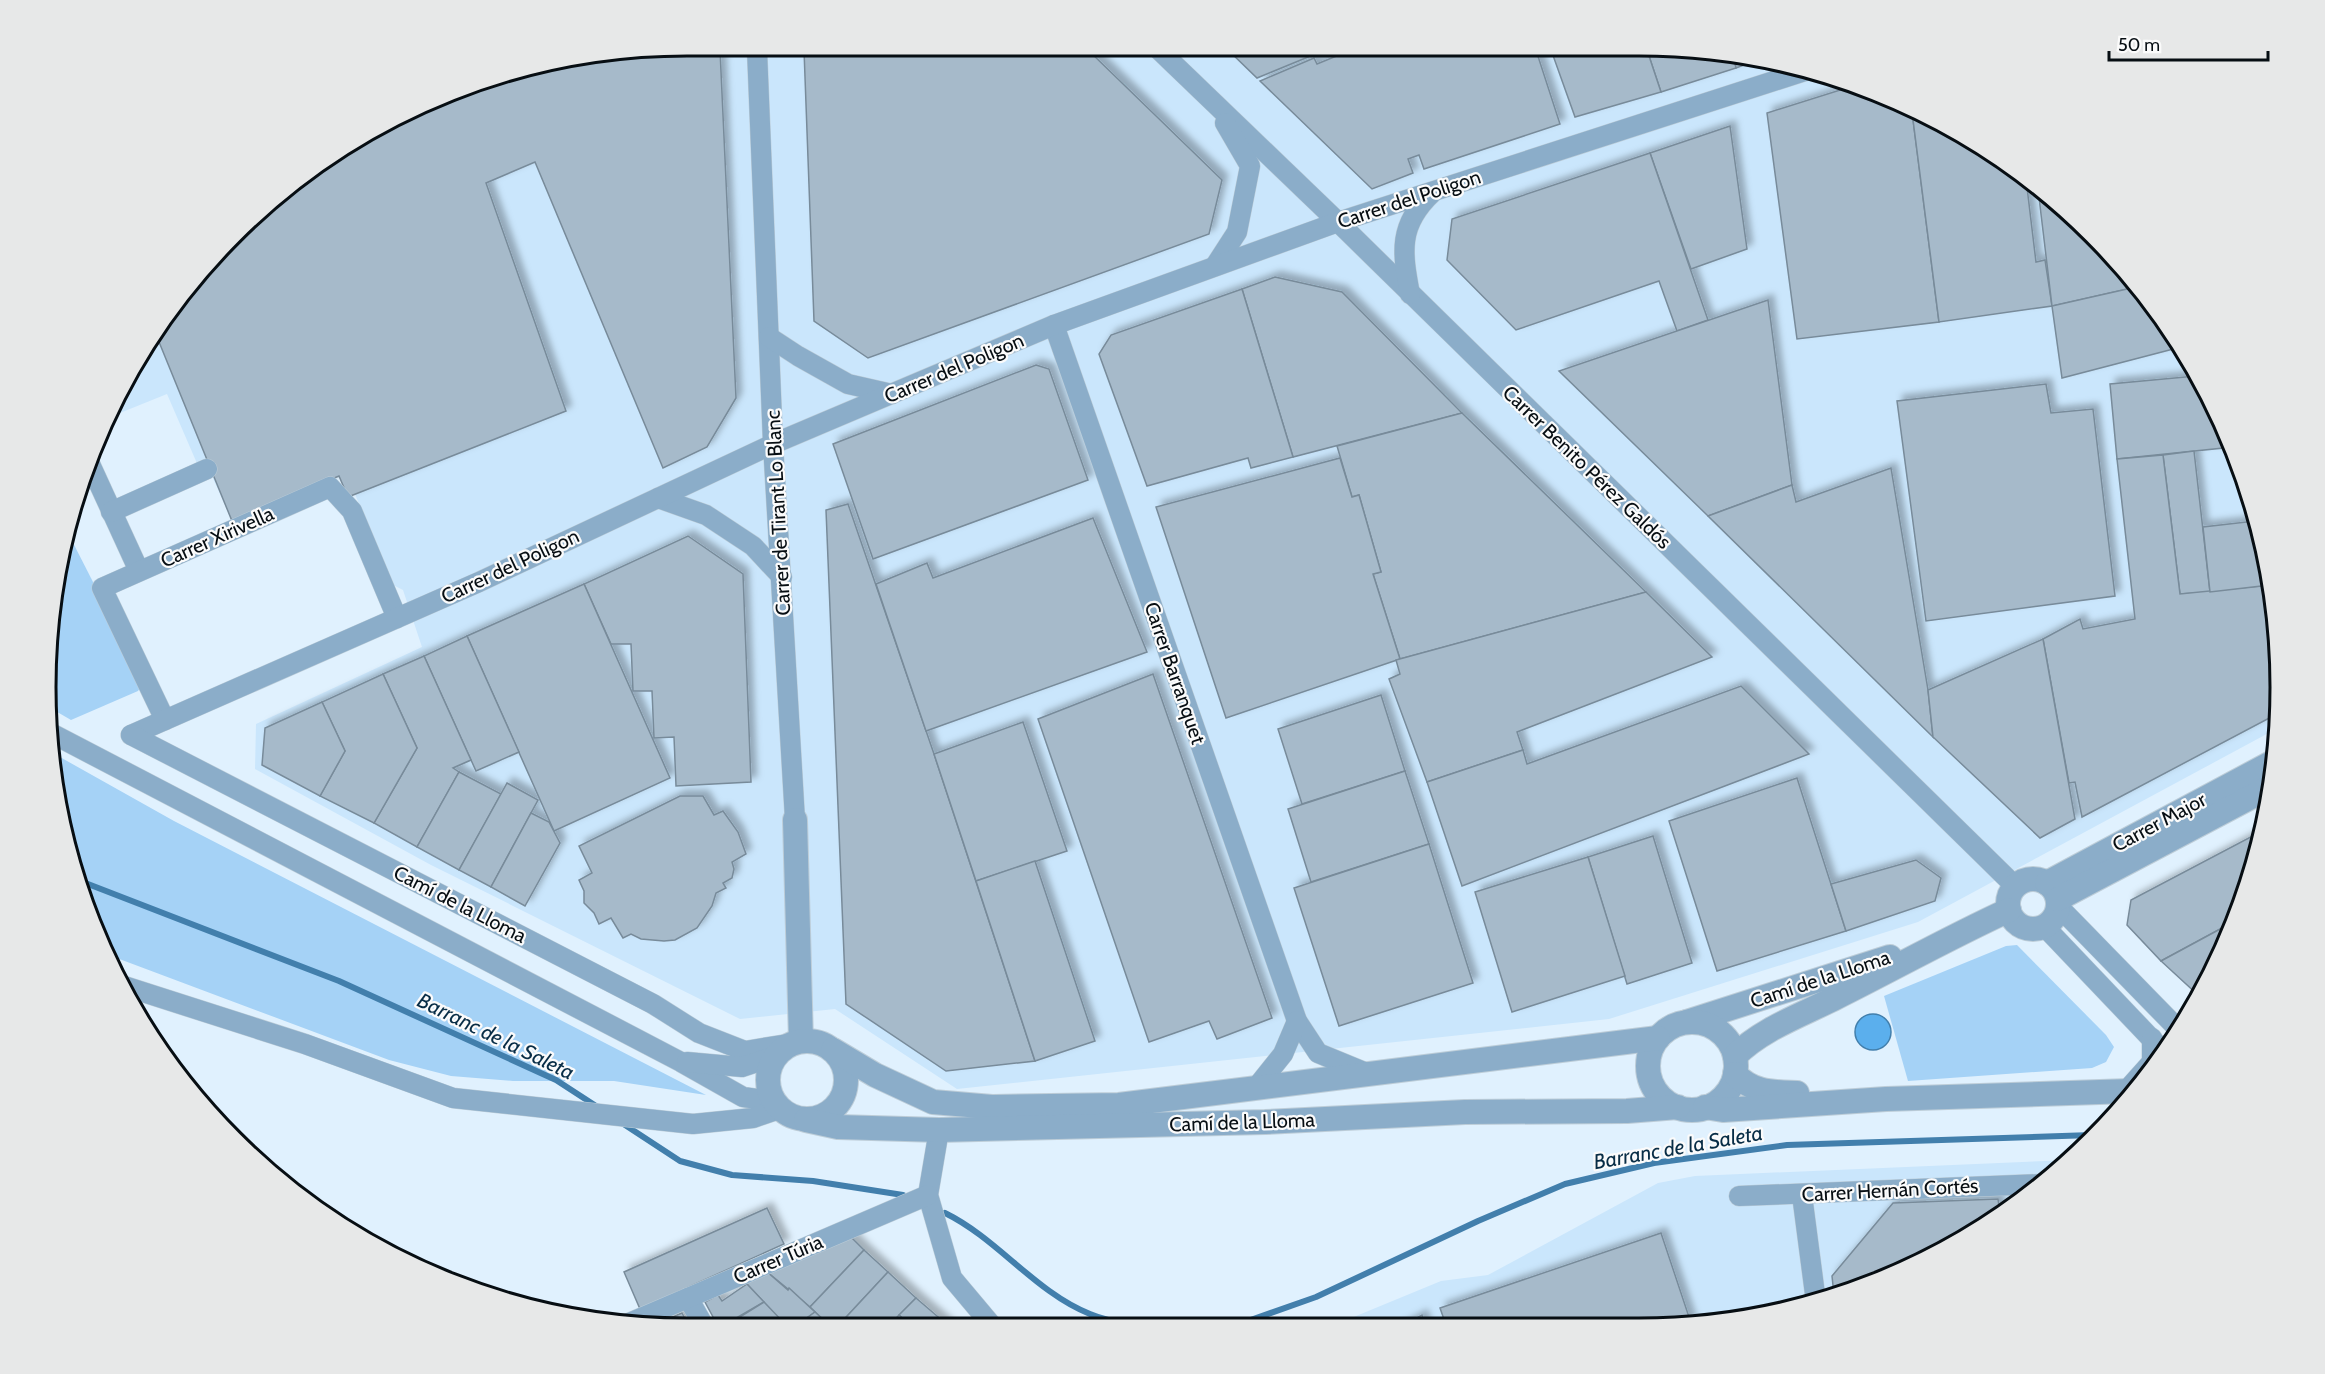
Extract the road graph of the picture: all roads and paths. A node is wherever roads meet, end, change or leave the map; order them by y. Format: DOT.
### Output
graph roads {
  1 [pos="757,56"];
  2 [pos="1165,56"];
  3 [pos="1792,75"];
  4 [pos="1213,102"];
  5 [pos="1435,191"];
  6 [pos="1338,222"];
  7 [pos="1215,266"];
  8 [pos="1410,294"];
  9 [pos="1054,325"];
  10 [pos="769,337"];
  11 [pos="892,394"];
  12 [pos="774,444"];
  13 [pos="207,469"];
  14 [pos="93,473"];
  15 [pos="658,498"];
  16 [pos="111,512"];
  17 [pos="139,571"];
  18 [pos="782,577"];
  19 [pos="397,618"];
  20 [pos="165,720"];
  21 [pos="131,735"];
  22 [pos="58,736"];
  23 [pos="2264,767"];
  24 [pos="2260,792"];
  25 [pos="795,820"];
  26 [pos="2015,886"];
  27 [pos="2054,896"];
  28 [pos="2009,910"];
  29 [pos="2044,926"];
  30 [pos="1953,936"];
  31 [pos="133,989"];
  32 [pos="1297,1021"];
  33 [pos="1687,1022"];
  34 [pos="2172,1023"];
  35 [pos="1658,1038"];
  36 [pos="2158,1045"];
  37 [pos="805,1047"];
  38 [pos="681,1062"];
  39 [pos="1735,1065"];
  40 [pos="1370,1075"];
  41 [pos="1255,1089"];
  42 [pos="2123,1091"];
  43 [pos="1886,1099"];
  44 [pos="776,1105"];
  45 [pos="1678,1107"];
  46 [pos="1705,1107"];
  47 [pos="806,1120"];
  48 [pos="939,1130"];
  49 [pos="2026,1185"];
  50 [pos="928,1195"];
  51 [pos="1802,1195"];
  52 [pos="1739,1196"];
  53 [pos="1815,1293"];
  54 [pos="688,1298"];
  55 [pos="644,1317"];
  56 [pos="699,1318"];
  57 [pos="986,1318"];
  1 -- 10 [label="street, Carrer de Tirant Lo Blanc"];
  2 -- 4 [label="street, Carrer Benito Pérez Galdós"];
  3 -- 5 [label="street, Carrer del Poligon"];
  4 -- 6 [label="street, Carrer Benito Pérez Galdós"];
  4 -- 7 [label="street"];
  5 -- 6 [label="street, Carrer del Poligon"];
  5 -- 8 [label="street"];
  6 -- 7 [label="street, Carrer del Poligon"];
  6 -- 8 [label="street, Carrer Benito Pérez Galdós"];
  7 -- 9 [label="street, Carrer del Poligon"];
  8 -- 26 [label="street, Carrer Benito Pérez Galdós"];
  9 -- 11 [label="street, Carrer del Poligon"];
  9 -- 32 [label="street, Carrer Barranquet"];
  10 -- 11 [label="street"];
  10 -- 12 [label="street, Carrer de Tirant Lo Blanc"];
  11 -- 12 [label="street, Carrer del Poligon"];
  12 -- 15 [label="street, Carrer del Poligon"];
  12 -- 18 [label="street, Carrer de Tirant Lo Blanc"];
  13 -- 16 [label="street"];
  14 -- 16 [label="street"];
  15 -- 18 [label="street"];
  15 -- 19 [label="street, Carrer del Poligon"];
  16 -- 17 [label="street"];
  17 -- 19 [label="street, Carrer Xirivella"];
  17 -- 20 [label="street, Carrer Xirivella"];
  18 -- 25 [label="street, Carrer de Tirant Lo Blanc"];
  19 -- 20 [label="street, Carrer del Poligon"];
  20 -- 21 [label="street, Carrer del Poligon"];
  21 -- 37 [label="street, Camí de la Lloma"];
  22 -- 38 [label="street, Camí de la Lloma"];
  23 -- 27 [label="street, Carrer Major"];
  24 -- 27 [label="street, Carrer Major"];
  25 -- 37 [label="street, Carrer de Tirant Lo Blanc"];
  26 -- 27 [label="street"];
  26 -- 28 [label="street"];
  27 -- 29 [label="street"];
  27 -- 34 [label="street"];
  28 -- 29 [label="street"];
  28 -- 30 [label="street, Camí de la Lloma"];
  29 -- 36 [label="street"];
  30 -- 33 [label="street, Camí de la Lloma"];
  30 -- 39 [label="street, Camí de la Lloma"];
  31 -- 44 [label="street"];
  32 -- 40 [label="street, Carrer Barranquet"];
  32 -- 41 [label="street"];
  33 -- 35 [label="street"];
  33 -- 39 [label="street"];
  35 -- 40 [label="street, Camí de la Lloma"];
  35 -- 45 [label="street"];
  37 -- 38 [label="street, Camí de la Lloma"];
  37 -- 41 [label="street, Camí de la Lloma"];
  37 -- 44 [label="street"];
  37 -- 47 [label="street"];
  38 -- 44 [label="street, Camí de la Lloma"];
  39 -- 43 [label="street"];
  39 -- 46 [label="street"];
  40 -- 41 [label="street, Camí de la Lloma"];
  42 -- 43 [label="street"];
  43 -- 46 [label="street"];
  44 -- 47 [label="street"];
  45 -- 46 [label="street"];
  45 -- 48 [label="street, Camí de la Lloma"];
  47 -- 48 [label="street, Camí de la Lloma"];
  48 -- 50 [label="street"];
  49 -- 51 [label="street, Carrer Hernán Cortés"];
  50 -- 54 [label="street, Carrer Túria"];
  50 -- 57 [label="street"];
  51 -- 52 [label="street, Carrer Hernán Cortés"];
  51 -- 53 [label="street"];
  54 -- 55 [label="street, Carrer Túria"];
  54 -- 56 [label="street"];
}
